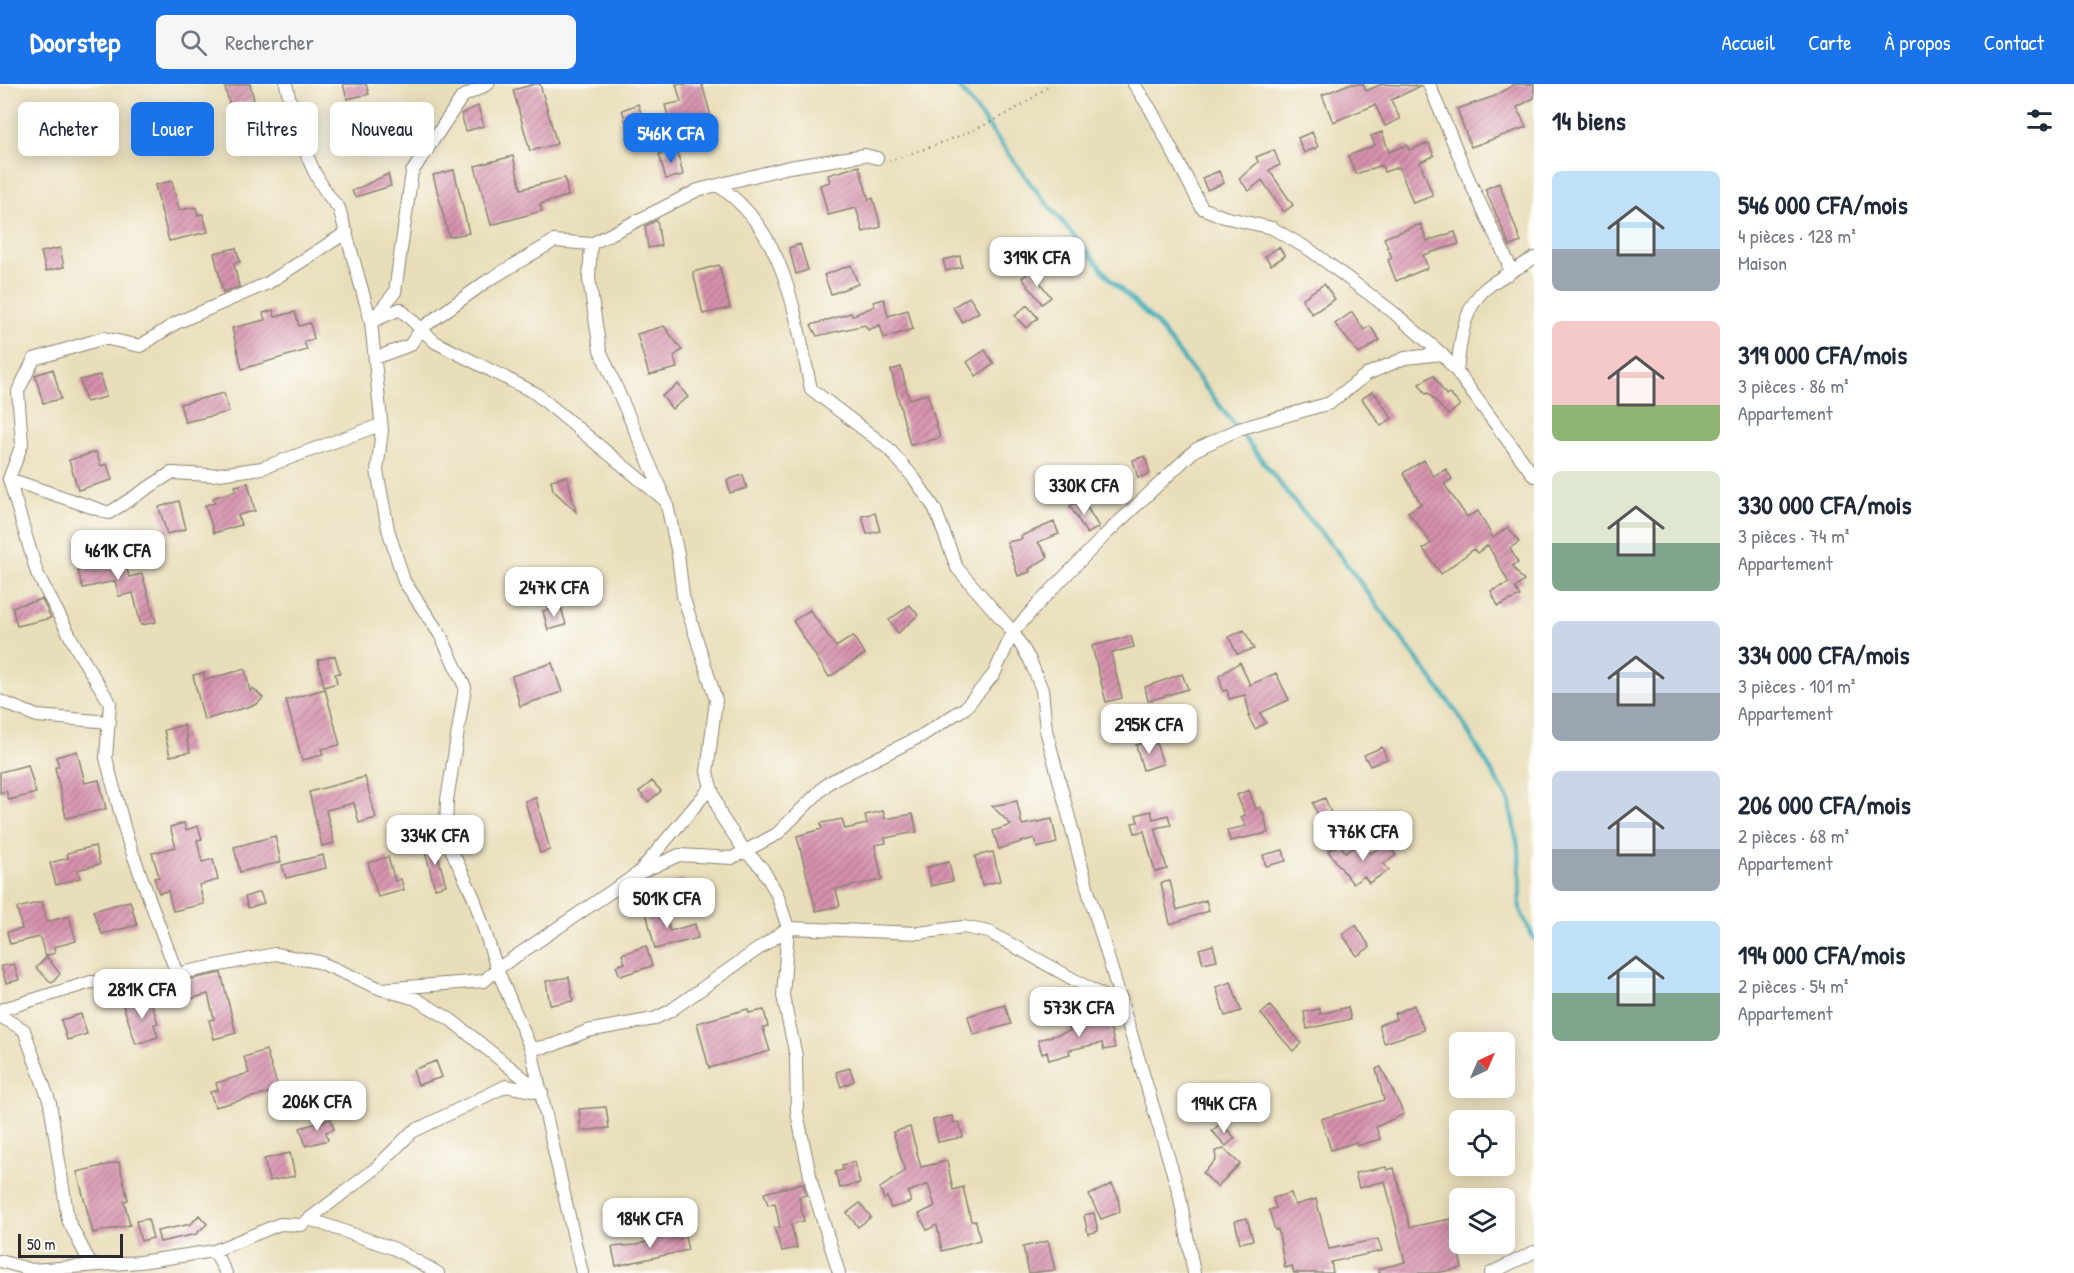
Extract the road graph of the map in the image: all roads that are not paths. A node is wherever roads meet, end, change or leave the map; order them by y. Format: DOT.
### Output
graph roads {
  1 [pos="286,84"];
  2 [pos="488,84"];
  3 [pos="1134,84"];
  4 [pos="1429,84"];
  5 [pos="878,158"];
  6 [pos="717,185"];
  7 [pos="346,232"];
  8 [pos="591,244"];
  9 [pos="1534,258"];
  10 [pos="1509,274"];
  11 [pos="371,322"];
  12 [pos="422,328"];
  13 [pos="1442,354"];
  14 [pos="375,358"];
  15 [pos="1457,372"];
  16 [pos="380,425"];
  17 [pos="1534,476"];
  18 [pos="9,479"];
  19 [pos="666,501"];
  20 [pos="1013,632"];
  21 [pos="0,701"];
  22 [pos="110,722"];
  23 [pos="711,787"];
  24 [pos="745,851"];
  25 [pos="637,874"];
  26 [pos="788,928"];
  27 [pos="497,969"];
  28 [pos="177,974"];
  29 [pos="381,988"];
  30 [pos="1121,1006"];
  31 [pos="0,1010"];
  32 [pos="0,1016"];
  33 [pos="531,1049"];
  34 [pos="542,1093"];
  35 [pos="309,1219"];
  36 [pos="214,1251"];
  37 [pos="1534,1252"];
  38 [pos="0,1262"];
  39 [pos="91,1265"];
  40 [pos="33,1271"];
  41 [pos="226,1273"];
  42 [pos="438,1273"];
  43 [pos="582,1273"];
  44 [pos="839,1273"];
  45 [pos="1194,1273"];
  46 [pos="1491,1273"];
  1 -- 7 [label="street"];
  2 -- 11 [label="street"];
  3 -- 13 [label="street"];
  4 -- 10 [label="street"];
  5 -- 6 [label="street"];
  6 -- 8 [label="street"];
  6 -- 20 [label="street"];
  7 -- 11 [label="street"];
  7 -- 18 [label="street"];
  8 -- 12 [label="street"];
  8 -- 19 [label="street"];
  9 -- 10 [label="street"];
  10 -- 15 [label="street"];
  11 -- 12 [label="street"];
  11 -- 14 [label="street"];
  12 -- 14 [label="street"];
  12 -- 19 [label="street"];
  13 -- 15 [label="street"];
  13 -- 20 [label="street"];
  14 -- 16 [label="street"];
  15 -- 17 [label="street"];
  16 -- 18 [label="street"];
  16 -- 27 [label="street"];
  18 -- 22 [label="street"];
  19 -- 23 [label="street"];
  20 -- 24 [label="street"];
  20 -- 30 [label="street"];
  21 -- 22 [label="street"];
  22 -- 28 [label="street"];
  23 -- 24 [label="street"];
  23 -- 25 [label="street"];
  24 -- 25 [label="street"];
  24 -- 26 [label="street"];
  25 -- 27 [label="street"];
  26 -- 30 [label="street"];
  26 -- 33 [label="street"];
  26 -- 44 [label="street"];
  27 -- 29 [label="street"];
  27 -- 33 [label="street"];
  28 -- 29 [label="street"];
  28 -- 31 [label="street"];
  29 -- 34 [label="street"];
  30 -- 45 [label="street"];
  32 -- 39 [label="street"];
  33 -- 34 [label="street"];
  34 -- 35 [label="street"];
  34 -- 43 [label="street"];
  35 -- 36 [label="street"];
  35 -- 42 [label="street"];
  36 -- 39 [label="street"];
  36 -- 41 [label="street"];
  37 -- 46 [label="street"];
  38 -- 40 [label="street"];
  39 -- 40 [label="street"];
}
